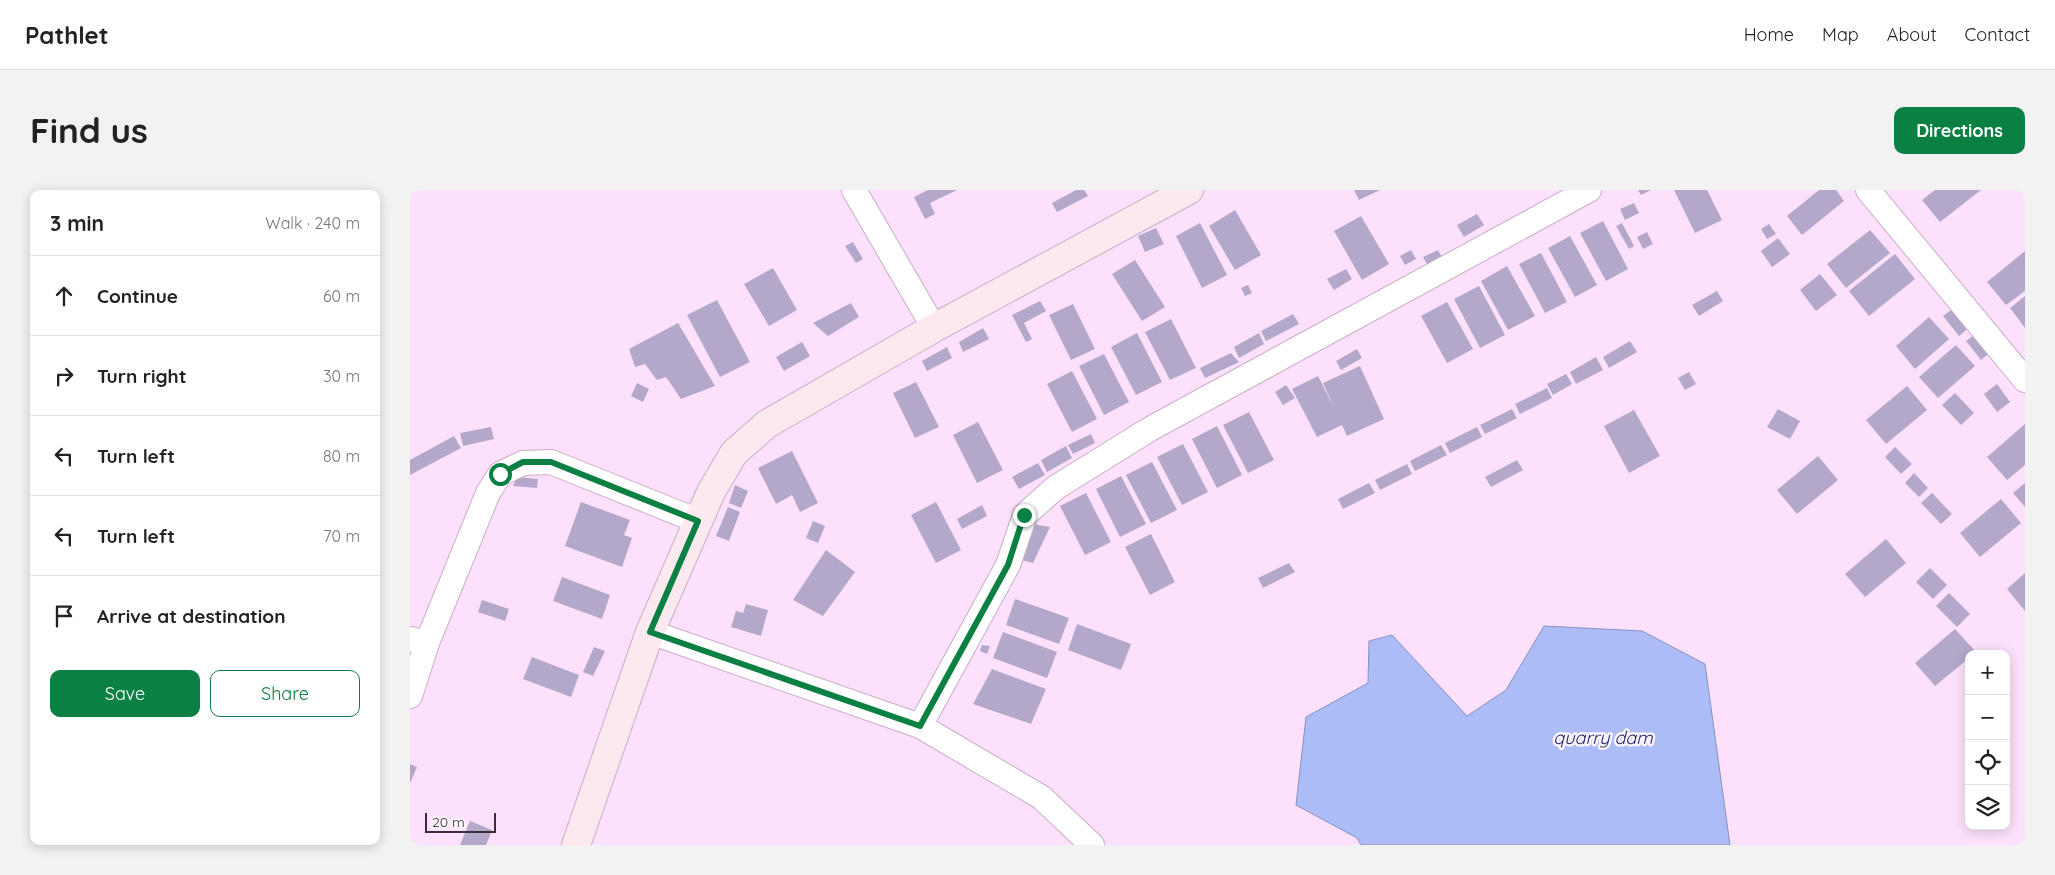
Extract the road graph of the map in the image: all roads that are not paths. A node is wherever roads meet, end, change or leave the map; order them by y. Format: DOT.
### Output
graph roads {
  1 [pos="854,190"];
  2 [pos="1189,190"];
  3 [pos="1589,190"];
  4 [pos="1868,190"];
  5 [pos="934,328"];
  6 [pos="2025,380"];
  7 [pos="698,521"];
  8 [pos="650,632"];
  9 [pos="419,641"];
  10 [pos="410,696"];
  11 [pos="920,726"];
  12 [pos="576,845"];
  13 [pos="1092,845"];
  1 -- 5 [label="street"];
  2 -- 5 [label="street"];
  3 -- 11 [label="street"];
  4 -- 6 [label="street"];
  5 -- 7 [label="street"];
  7 -- 8 [label="street"];
  7 -- 9 [label="street"];
  8 -- 11 [label="street"];
  8 -- 12 [label="street"];
  9 -- 10 [label="street"];
  11 -- 13 [label="street"];
}
